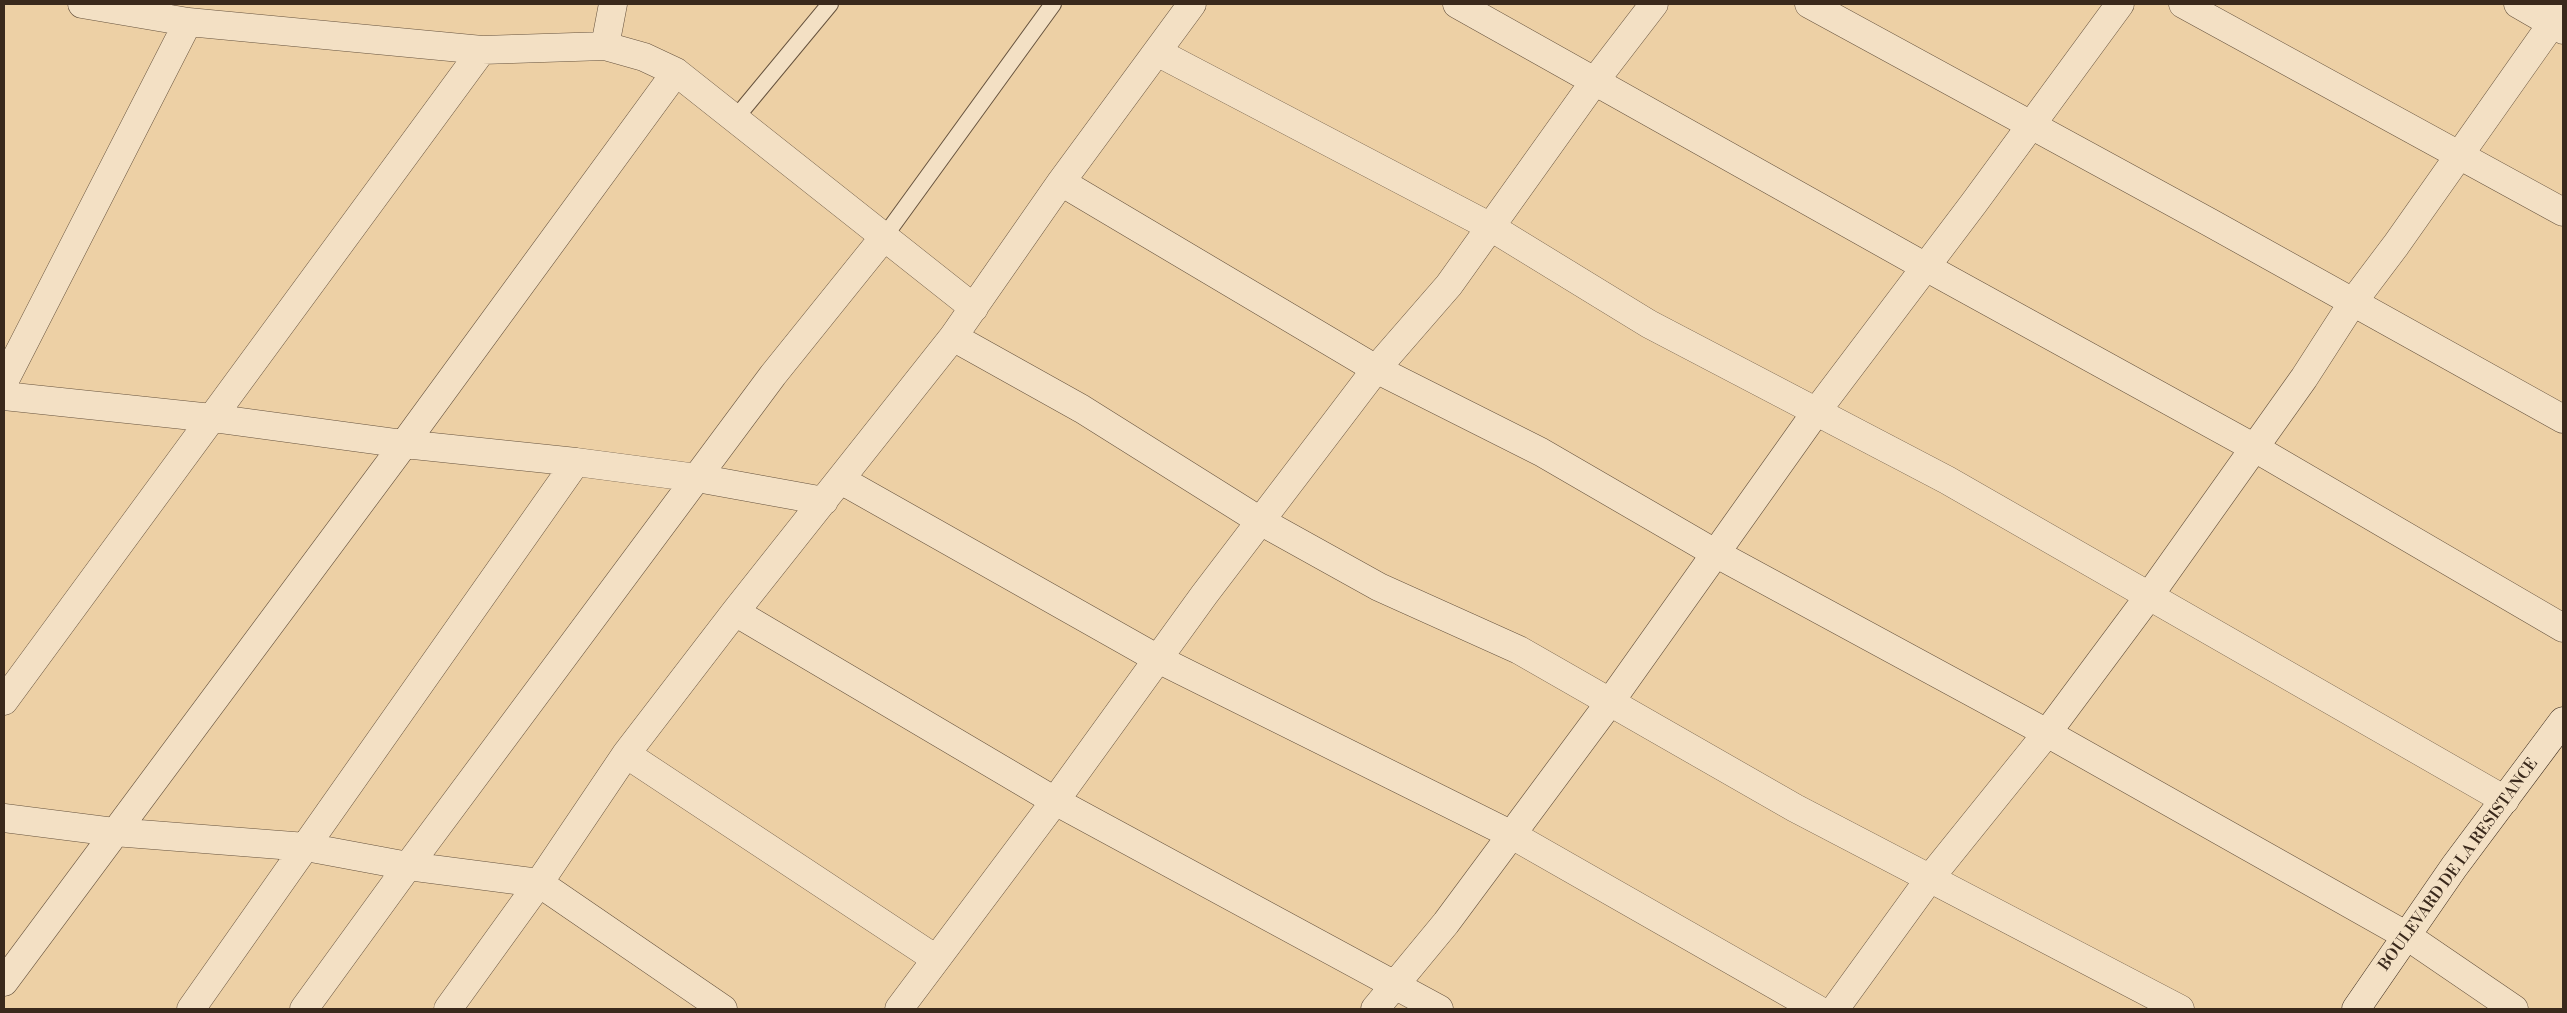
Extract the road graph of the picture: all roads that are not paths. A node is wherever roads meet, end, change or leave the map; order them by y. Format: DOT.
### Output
graph roads {
  1 [pos="82,4"];
  2 [pos="613,4"];
  3 [pos="830,4"];
  4 [pos="1053,4"];
  5 [pos="1192,4"];
  6 [pos="1457,4"];
  7 [pos="1654,4"];
  8 [pos="1809,4"];
  9 [pos="2120,4"];
  10 [pos="2183,4"];
  11 [pos="2518,4"];
  12 [pos="2559,20"];
  13 [pos="188,22"];
  14 [pos="605,46"];
  15 [pos="482,50"];
  16 [pos="1157,52"];
  17 [pos="676,72"];
  18 [pos="1594,82"];
  19 [pos="734,120"];
  20 [pos="2031,126"];
  21 [pos="2460,156"];
  22 [pos="1061,182"];
  23 [pos="2563,212"];
  24 [pos="1489,226"];
  25 [pos="884,237"];
  26 [pos="1924,266"];
  27 [pos="2353,302"];
  28 [pos="974,308"];
  29 [pos="953,337"];
  30 [pos="1376,369"];
  31 [pos="4,382"];
  32 [pos="4,396"];
  33 [pos="1816,412"];
  34 [pos="212,418"];
  35 [pos="2563,419"];
  36 [pos="404,444"];
  37 [pos="2253,447"];
  38 [pos="576,462"];
  39 [pos="697,478"];
  40 [pos="841,480"];
  41 [pos="824,501"];
  42 [pos="1262,522"];
  43 [pos="1715,553"];
  44 [pos="2149,596"];
  45 [pos="735,612"];
  46 [pos="2563,628"];
  47 [pos="1158,659"];
  48 [pos="4,701"];
  49 [pos="1610,702"];
  50 [pos="2561,729"];
  51 [pos="2046,733"];
  52 [pos="626,754"];
  53 [pos="2505,800"];
  54 [pos="1055,801"];
  55 [pos="4,818"];
  56 [pos="114,832"];
  57 [pos="1512,835"];
  58 [pos="306,847"];
  59 [pos="408,866"];
  60 [pos="1930,878"];
  61 [pos="539,883"];
  62 [pos="2407,936"];
  63 [pos="936,959"];
  64 [pos="4,982"];
  65 [pos="1396,984"];
  66 [pos="191,1009"];
  67 [pos="304,1009"];
  68 [pos="448,1009"];
  69 [pos="723,1009"];
  70 [pos="899,1009"];
  71 [pos="1375,1009"];
  72 [pos="1439,1009"];
  73 [pos="1817,1009"];
  74 [pos="1835,1009"];
  75 [pos="2180,1009"];
  76 [pos="2356,1009"];
  77 [pos="2514,1009"];
  1 -- 13 [label="street"];
  2 -- 14 [label="street"];
  3 -- 19 [label="lane"];
  4 -- 25 [label="lane"];
  5 -- 16 [label="street"];
  6 -- 18 [label="street"];
  7 -- 18 [label="street"];
  8 -- 20 [label="street"];
  9 -- 20 [label="street"];
  10 -- 21 [label="street"];
  11 -- 12 [label="street"];
  12 -- 21 [label="street"];
  13 -- 15 [label="street"];
  13 -- 31 [label="street"];
  14 -- 15 [label="street"];
  14 -- 17 [label="street"];
  15 -- 34 [label="street"];
  16 -- 22 [label="street"];
  16 -- 24 [label="street"];
  17 -- 19 [label="street"];
  17 -- 36 [label="street"];
  18 -- 24 [label="street"];
  18 -- 26 [label="street"];
  19 -- 25 [label="street"];
  20 -- 26 [label="street"];
  20 -- 27 [label="street"];
  21 -- 23 [label="street"];
  21 -- 27 [label="street"];
  22 -- 28 [label="street"];
  22 -- 30 [label="street"];
  24 -- 30 [label="street"];
  24 -- 33 [label="street"];
  25 -- 28 [label="street"];
  25 -- 39 [label="street"];
  26 -- 33 [label="street"];
  26 -- 37 [label="street"];
  27 -- 35 [label="street"];
  27 -- 37 [label="street"];
  28 -- 29 [label="street"];
  29 -- 40 [label="street"];
  29 -- 42 [label="street"];
  30 -- 42 [label="street"];
  30 -- 43 [label="street"];
  32 -- 34 [label="street"];
  33 -- 43 [label="street"];
  33 -- 44 [label="street"];
  34 -- 36 [label="street"];
  34 -- 48 [label="street"];
  36 -- 38 [label="street"];
  36 -- 56 [label="street"];
  37 -- 44 [label="street"];
  37 -- 46 [label="street"];
  38 -- 39 [label="street"];
  38 -- 58 [label="street"];
  39 -- 41 [label="street"];
  39 -- 59 [label="street"];
  40 -- 41 [label="street"];
  40 -- 47 [label="street"];
  41 -- 45 [label="street"];
  42 -- 47 [label="street"];
  42 -- 49 [label="street"];
  43 -- 49 [label="street"];
  43 -- 51 [label="street"];
  44 -- 51 [label="street"];
  44 -- 53 [label="street"];
  45 -- 52 [label="street"];
  45 -- 54 [label="street"];
  47 -- 54 [label="street"];
  47 -- 57 [label="street"];
  49 -- 57 [label="street"];
  49 -- 60 [label="street"];
  50 -- 53 [label="street, BOULEVARD DE LA RESISTANCE"];
  51 -- 60 [label="street"];
  51 -- 62 [label="street"];
  52 -- 61 [label="street"];
  52 -- 63 [label="street"];
  53 -- 62 [label="street, BOULEVARD DE LA RESISTANCE"];
  54 -- 63 [label="street"];
  54 -- 65 [label="street"];
  55 -- 56 [label="street"];
  56 -- 58 [label="street"];
  56 -- 64 [label="street"];
  57 -- 65 [label="street"];
  57 -- 73 [label="street"];
  58 -- 59 [label="street"];
  58 -- 66 [label="street"];
  59 -- 61 [label="street"];
  59 -- 67 [label="street"];
  60 -- 74 [label="street"];
  60 -- 75 [label="street"];
  61 -- 68 [label="street"];
  61 -- 69 [label="street"];
  62 -- 76 [label="street, BOULEVARD DE LA RESISTANCE"];
  62 -- 77 [label="street"];
  63 -- 70 [label="street"];
  65 -- 71 [label="street"];
  65 -- 72 [label="street"];
}
